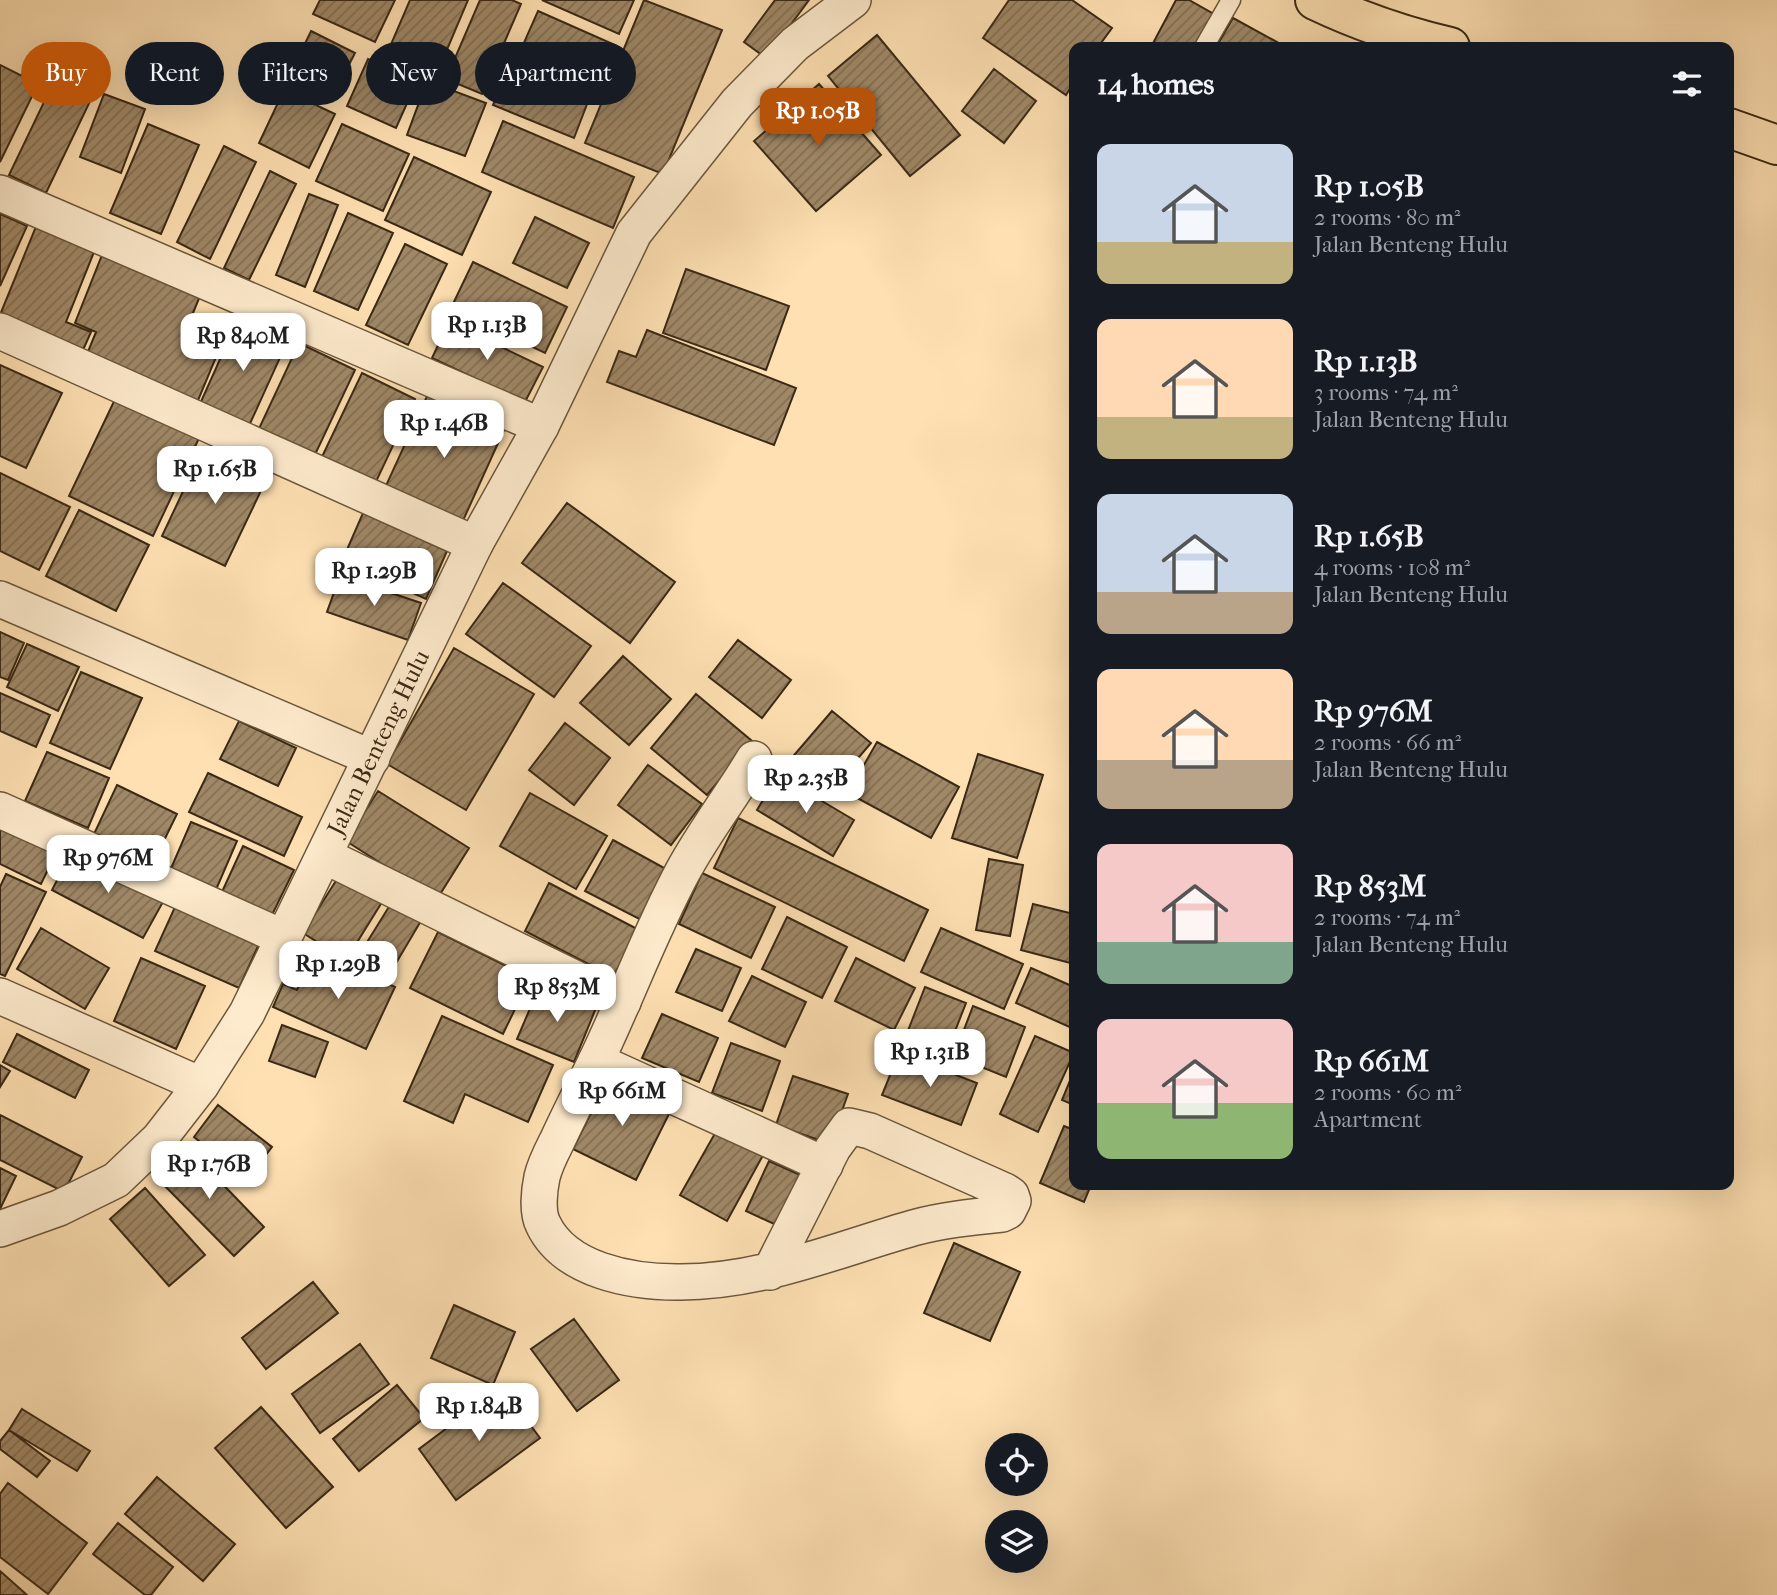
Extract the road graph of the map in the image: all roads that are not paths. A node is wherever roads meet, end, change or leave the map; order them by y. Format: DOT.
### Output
graph roads {
  1 [pos="853,0"];
  2 [pos="1231,0"];
  3 [pos="1315,0"];
  4 [pos="1207,42"];
  5 [pos="1429,42"];
  6 [pos="1734,130"];
  7 [pos="1777,145"];
  8 [pos="0,193"];
  9 [pos="0,331"];
  10 [pos="541,426"];
  11 [pos="475,544"];
  12 [pos="0,599"];
  13 [pos="372,758"];
  14 [pos="754,759"];
  15 [pos="0,810"];
  16 [pos="325,856"];
  17 [pos="284,937"];
  18 [pos="0,996"];
  19 [pos="623,1002"];
  20 [pos="596,1062"];
  21 [pos="201,1085"];
  22 [pos="825,1165"];
  23 [pos="0,1230"];
  24 [pos="770,1272"];
  1 -- 10 [label="street, Jalan Benteng Hulu"];
  2 -- 4 [label="lane"];
  3 -- 5 [label="highway"];
  6 -- 7 [label="highway"];
  8 -- 10 [label="street"];
  9 -- 11 [label="street"];
  10 -- 11 [label="street, Jalan Benteng Hulu"];
  11 -- 13 [label="street, Jalan Benteng Hulu"];
  12 -- 13 [label="street"];
  13 -- 16 [label="street, Jalan Benteng Hulu"];
  14 -- 19 [label="street"];
  15 -- 17 [label="street"];
  16 -- 17 [label="street, Jalan Benteng Hulu"];
  16 -- 19 [label="street"];
  17 -- 21 [label="street, Jalan Benteng Hulu"];
  18 -- 21 [label="street"];
  19 -- 20 [label="street"];
  20 -- 22 [label="street"];
  20 -- 24 [label="street"];
  21 -- 23 [label="street, Jalan Benteng Hulu"];
  22 -- 24 [label="street"];
  22 -- 24 [label="street"];
}
